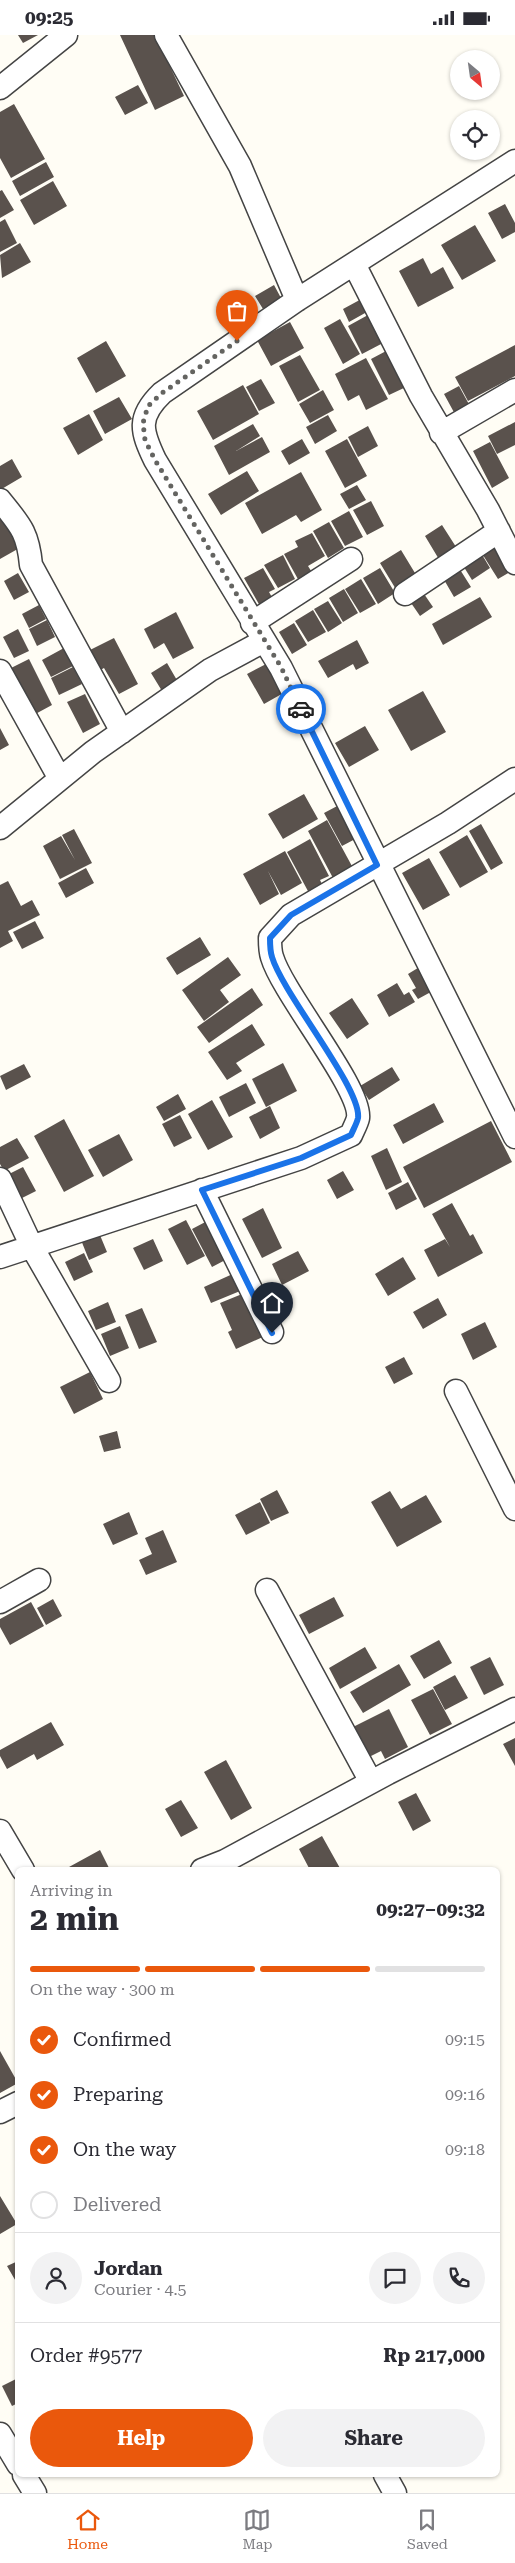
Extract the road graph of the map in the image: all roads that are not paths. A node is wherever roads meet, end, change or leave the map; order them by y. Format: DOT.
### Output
graph roads {
  1 [pos="66,35"];
  2 [pos="166,35"];
  3 [pos="0,88"];
  4 [pos="515,161"];
  5 [pos="354,265"];
  6 [pos="297,300"];
  7 [pos="515,390"];
  8 [pos="441,433"];
  9 [pos="0,500"];
  10 [pos="499,531"];
  11 [pos="351,559"];
  12 [pos="515,563"];
  13 [pos="405,594"];
  14 [pos="258,632"];
  15 [pos="0,671"];
  16 [pos="122,732"];
  17 [pos="60,779"];
  18 [pos="515,779"];
  19 [pos="0,828"];
  20 [pos="377,865"];
  21 [pos="515,1137"];
  22 [pos="0,1179"];
  23 [pos="202,1190"];
  24 [pos="32,1247"];
  25 [pos="0,1257"];
  26 [pos="272,1333"];
  27 [pos="109,1381"];
  28 [pos="456,1391"];
  29 [pos="515,1509"];
  30 [pos="39,1580"];
  31 [pos="267,1590"];
  32 [pos="0,1602"];
  33 [pos="515,1709"];
  34 [pos="371,1782"];
  35 [pos="0,1831"];
  36 [pos="21,1867"];
  37 [pos="210,1867"];
  38 [pos="15,2104"];
  39 [pos="0,2112"];
  40 [pos="0,2434"];
  41 [pos="15,2458"];
  42 [pos="25,2477"];
  43 [pos="386,2477"];
  44 [pos="35,2493"];
  45 [pos="395,2493"];
  1 -- 3 [label="street"];
  2 -- 6 [label="street"];
  4 -- 5 [label="street"];
  5 -- 6 [label="street"];
  5 -- 8 [label="street"];
  6 -- 14 [label="street"];
  7 -- 8 [label="street"];
  8 -- 10 [label="street"];
  9 -- 16 [label="street"];
  10 -- 12 [label="street"];
  10 -- 13 [label="street"];
  11 -- 14 [label="street"];
  14 -- 16 [label="street"];
  14 -- 20 [label="street"];
  15 -- 17 [label="street"];
  16 -- 17 [label="street"];
  17 -- 19 [label="street"];
  18 -- 20 [label="street"];
  20 -- 21 [label="street"];
  20 -- 23 [label="street"];
  22 -- 24 [label="street"];
  23 -- 24 [label="street"];
  23 -- 26 [label="street"];
  24 -- 25 [label="street"];
  24 -- 27 [label="street"];
  28 -- 29 [label="street"];
  30 -- 32 [label="street"];
  31 -- 34 [label="street"];
  33 -- 34 [label="street"];
  34 -- 37 [label="street"];
  35 -- 36 [label="street"];
  38 -- 39 [label="street"];
  40 -- 41 [label="street"];
  42 -- 44 [label="street"];
  43 -- 45 [label="street"];
}
